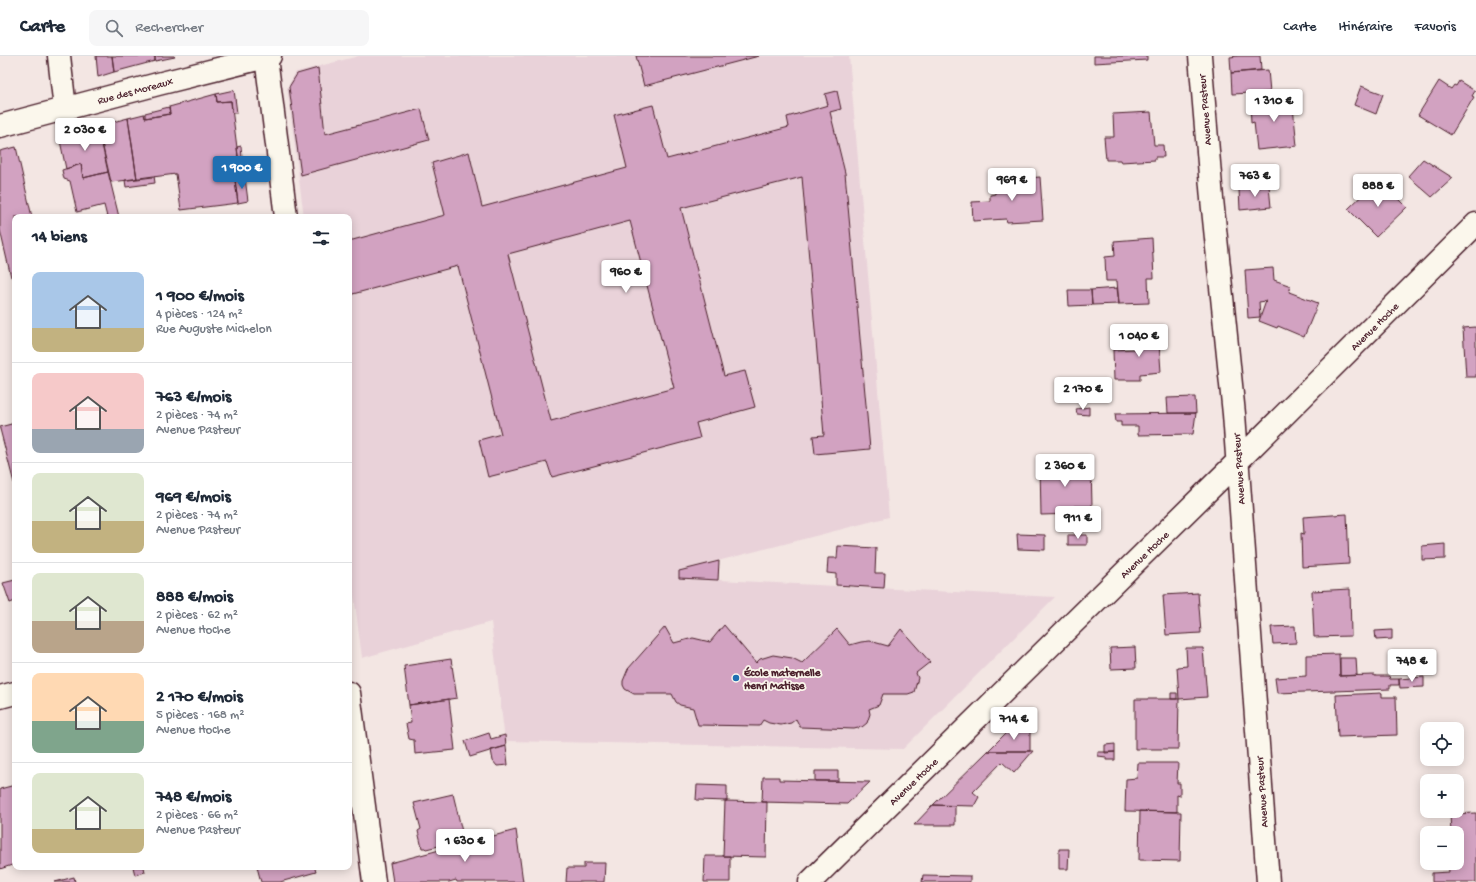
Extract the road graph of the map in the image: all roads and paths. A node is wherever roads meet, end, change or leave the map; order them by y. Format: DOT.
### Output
graph roads {
  1 [pos="59,56"];
  2 [pos="1200,56"];
  3 [pos="268,57"];
  4 [pos="65,108"];
  5 [pos="0,126"];
  6 [pos="286,214"];
  7 [pos="1476,224"];
  8 [pos="1238,461"];
  9 [pos="12,694"];
  10 [pos="0,697"];
  11 [pos="352,716"];
  12 [pos="374,882"];
  13 [pos="810,882"];
  14 [pos="1268,882"];
  1 -- 4 [label="street"];
  2 -- 8 [label="street, Avenue Pasteur"];
  3 -- 4 [label="street, Rue des Moreaux"];
  3 -- 6 [label="street"];
  4 -- 5 [label="street, Rue des Moreaux"];
  7 -- 8 [label="street, Avenue Hoche"];
  8 -- 13 [label="street, Avenue Hoche"];
  8 -- 14 [label="street, Avenue Pasteur"];
  9 -- 10 [label="street"];
  11 -- 12 [label="street"];
}
